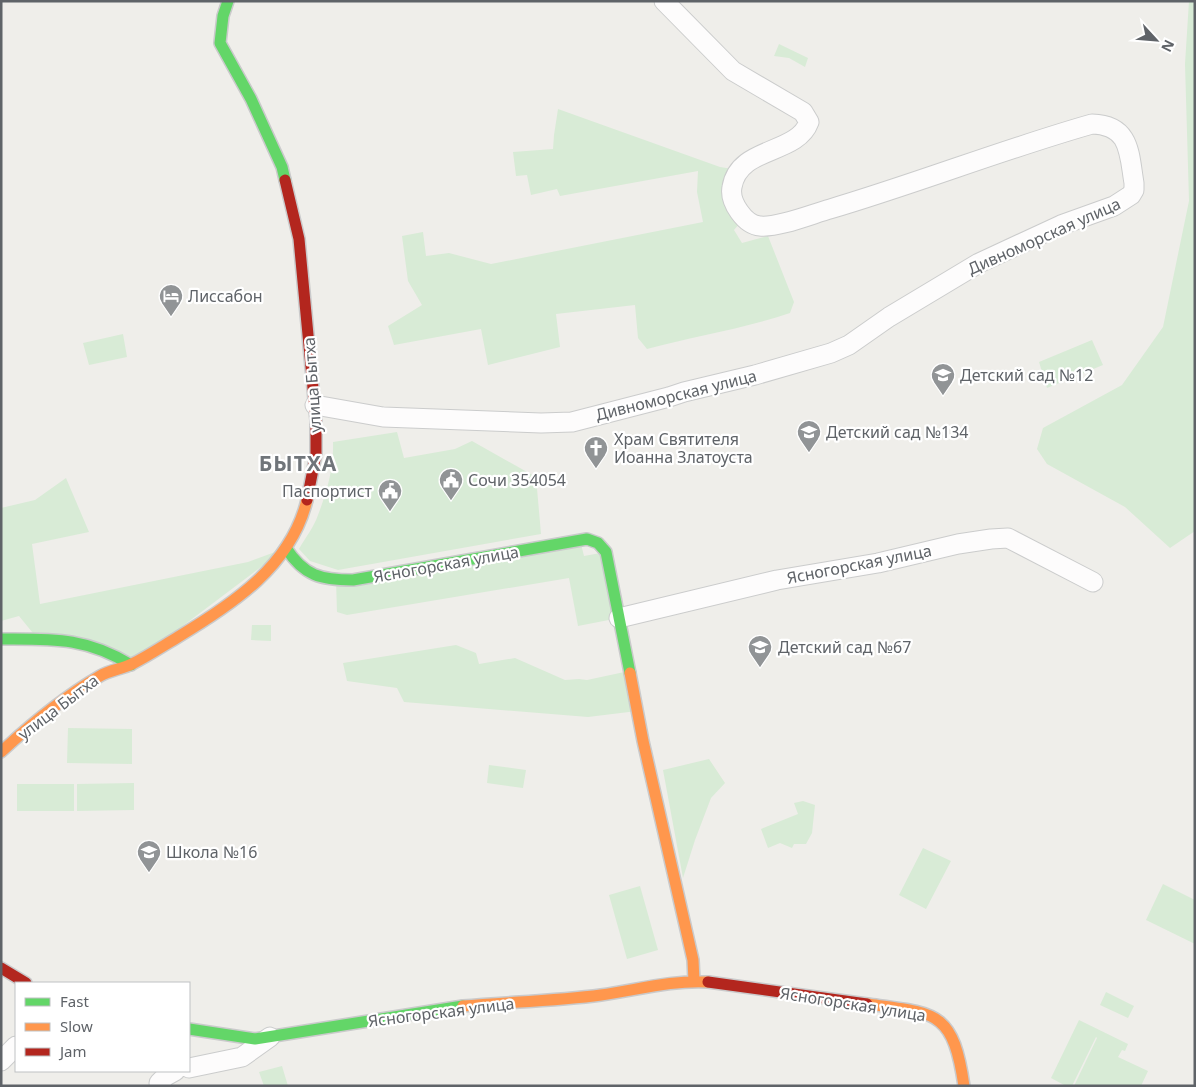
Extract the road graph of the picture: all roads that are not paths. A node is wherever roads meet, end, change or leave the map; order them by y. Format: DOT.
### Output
graph roads {
  1 [pos="228,1"];
  2 [pos="664,1"];
  3 [pos="315,405"];
  4 [pos="286,548"];
  5 [pos="1093,582"];
  6 [pos="619,618"];
  7 [pos="1,639"];
  8 [pos="131,664"];
  9 [pos="1,752"];
  10 [pos="1,968"];
  11 [pos="694,981"];
  12 [pos="24,982"];
  13 [pos="190,1029"];
  14 [pos="270,1037"];
  15 [pos="15,1047"];
  16 [pos="1,1061"];
  17 [pos="190,1068"];
  18 [pos="173,1072"];
  19 [pos="160,1083"];
  20 [pos="964,1086"];
  1 -- 3 [label="street, улица Бытха"];
  2 -- 3 [label="street, Дивноморская улица"];
  3 -- 4 [label="street, улица Бытха"];
  4 -- 6 [label="street, Ясногорская улица"];
  4 -- 8 [label="street, улица Бытха"];
  5 -- 6 [label="street, Ясногорская улица"];
  6 -- 11 [label="street, Ясногорская улица"];
  7 -- 8 [label="street"];
  8 -- 9 [label="street, улица Бытха"];
  10 -- 12 [label="street"];
  11 -- 14 [label="street, Ясногорская улица"];
  11 -- 20 [label="street, Ясногорская улица"];
  13 -- 14 [label="street, Ясногорская улица"];
  14 -- 17 [label="street"];
  15 -- 16 [label="street"];
  18 -- 19 [label="street"];
}
